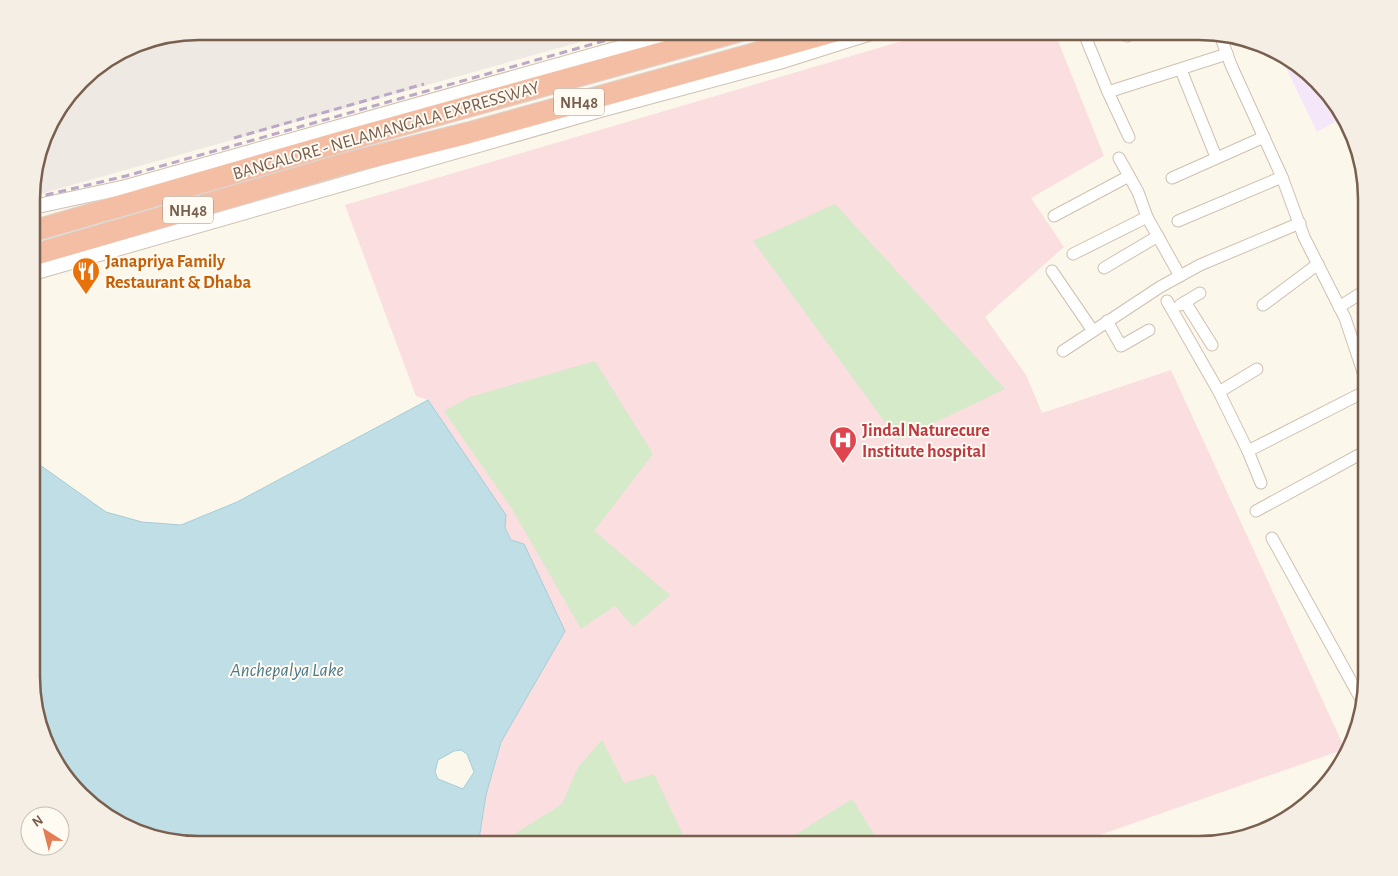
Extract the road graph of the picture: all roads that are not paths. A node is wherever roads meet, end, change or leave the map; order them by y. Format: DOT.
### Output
graph roads {
  1 [pos="647,40"];
  2 [pos="708,40"];
  3 [pos="804,40"];
  4 [pos="841,40"];
  5 [pos="1087,40"];
  6 [pos="1222,41"];
  7 [pos="1227,54"];
  8 [pos="1182,70"];
  9 [pos="1108,92"];
  10 [pos="1129,137"];
  11 [pos="1264,137"];
  12 [pos="1119,158"];
  13 [pos="1216,158"];
  14 [pos="1129,176"];
  15 [pos="1282,177"];
  16 [pos="1172,178"];
  17 [pos="123,204"];
  18 [pos="40,205"];
  19 [pos="1054,216"];
  20 [pos="1147,216"];
  21 [pos="40,217"];
  22 [pos="1178,221"];
  23 [pos="1300,222"];
  24 [pos="40,229"];
  25 [pos="1158,236"];
  26 [pos="40,253"];
  27 [pos="1073,254"];
  28 [pos="1318,264"];
  29 [pos="1104,268"];
  30 [pos="40,271"];
  31 [pos="1052,271"];
  32 [pos="1180,276"];
  33 [pos="1200,293"];
  34 [pos="1358,295"];
  35 [pos="1185,302"];
  36 [pos="1263,304"];
  37 [pos="1339,307"];
  38 [pos="1108,321"];
  39 [pos="1093,330"];
  40 [pos="1149,330"];
  41 [pos="1212,345"];
  42 [pos="1062,352"];
  43 [pos="1358,359"];
  44 [pos="1258,369"];
  45 [pos="1219,392"];
  46 [pos="1358,395"];
  47 [pos="1248,451"];
  48 [pos="1358,455"];
  49 [pos="1260,483"];
  50 [pos="1256,510"];
  51 [pos="1272,538"];
  52 [pos="1357,692"];
  1 -- 18 [label="street"];
  2 -- 17 [label="highway, BANGALORE - NELAMANGALA EXPRESSWAY / NH48"];
  3 -- 26 [label="highway, BANGALORE - NELAMANGALA EXPRESSWAY / NH48"];
  4 -- 30 [label="street"];
  5 -- 9 [label="street"];
  6 -- 7 [label="street"];
  7 -- 8 [label="street"];
  7 -- 11 [label="street"];
  8 -- 9 [label="street"];
  8 -- 13 [label="street"];
  9 -- 10 [label="street"];
  11 -- 13 [label="street"];
  11 -- 15 [label="street"];
  12 -- 14 [label="street"];
  13 -- 16 [label="street"];
  14 -- 19 [label="street"];
  14 -- 20 [label="street"];
  15 -- 22 [label="street"];
  15 -- 23 [label="street"];
  17 -- 21 [label="highway"];
  17 -- 24 [label="highway, BANGALORE - NELAMANGALA EXPRESSWAY / NH48"];
  20 -- 25 [label="street"];
  20 -- 27 [label="street"];
  23 -- 28 [label="street"];
  23 -- 32 [label="street"];
  25 -- 29 [label="street"];
  25 -- 32 [label="street"];
  28 -- 36 [label="street"];
  28 -- 37 [label="street"];
  31 -- 39 [label="street"];
  32 -- 38 [label="street"];
  33 -- 35 [label="street"];
  34 -- 37 [label="street"];
  35 -- 41 [label="street"];
  35 -- 45 [label="street"];
  37 -- 43 [label="street"];
  38 -- 39 [label="street"];
  38 -- 40 [label="street"];
  39 -- 42 [label="street"];
  44 -- 45 [label="street"];
  45 -- 47 [label="street"];
  46 -- 47 [label="street"];
  47 -- 49 [label="street"];
  48 -- 50 [label="street"];
  51 -- 52 [label="street"];
}
